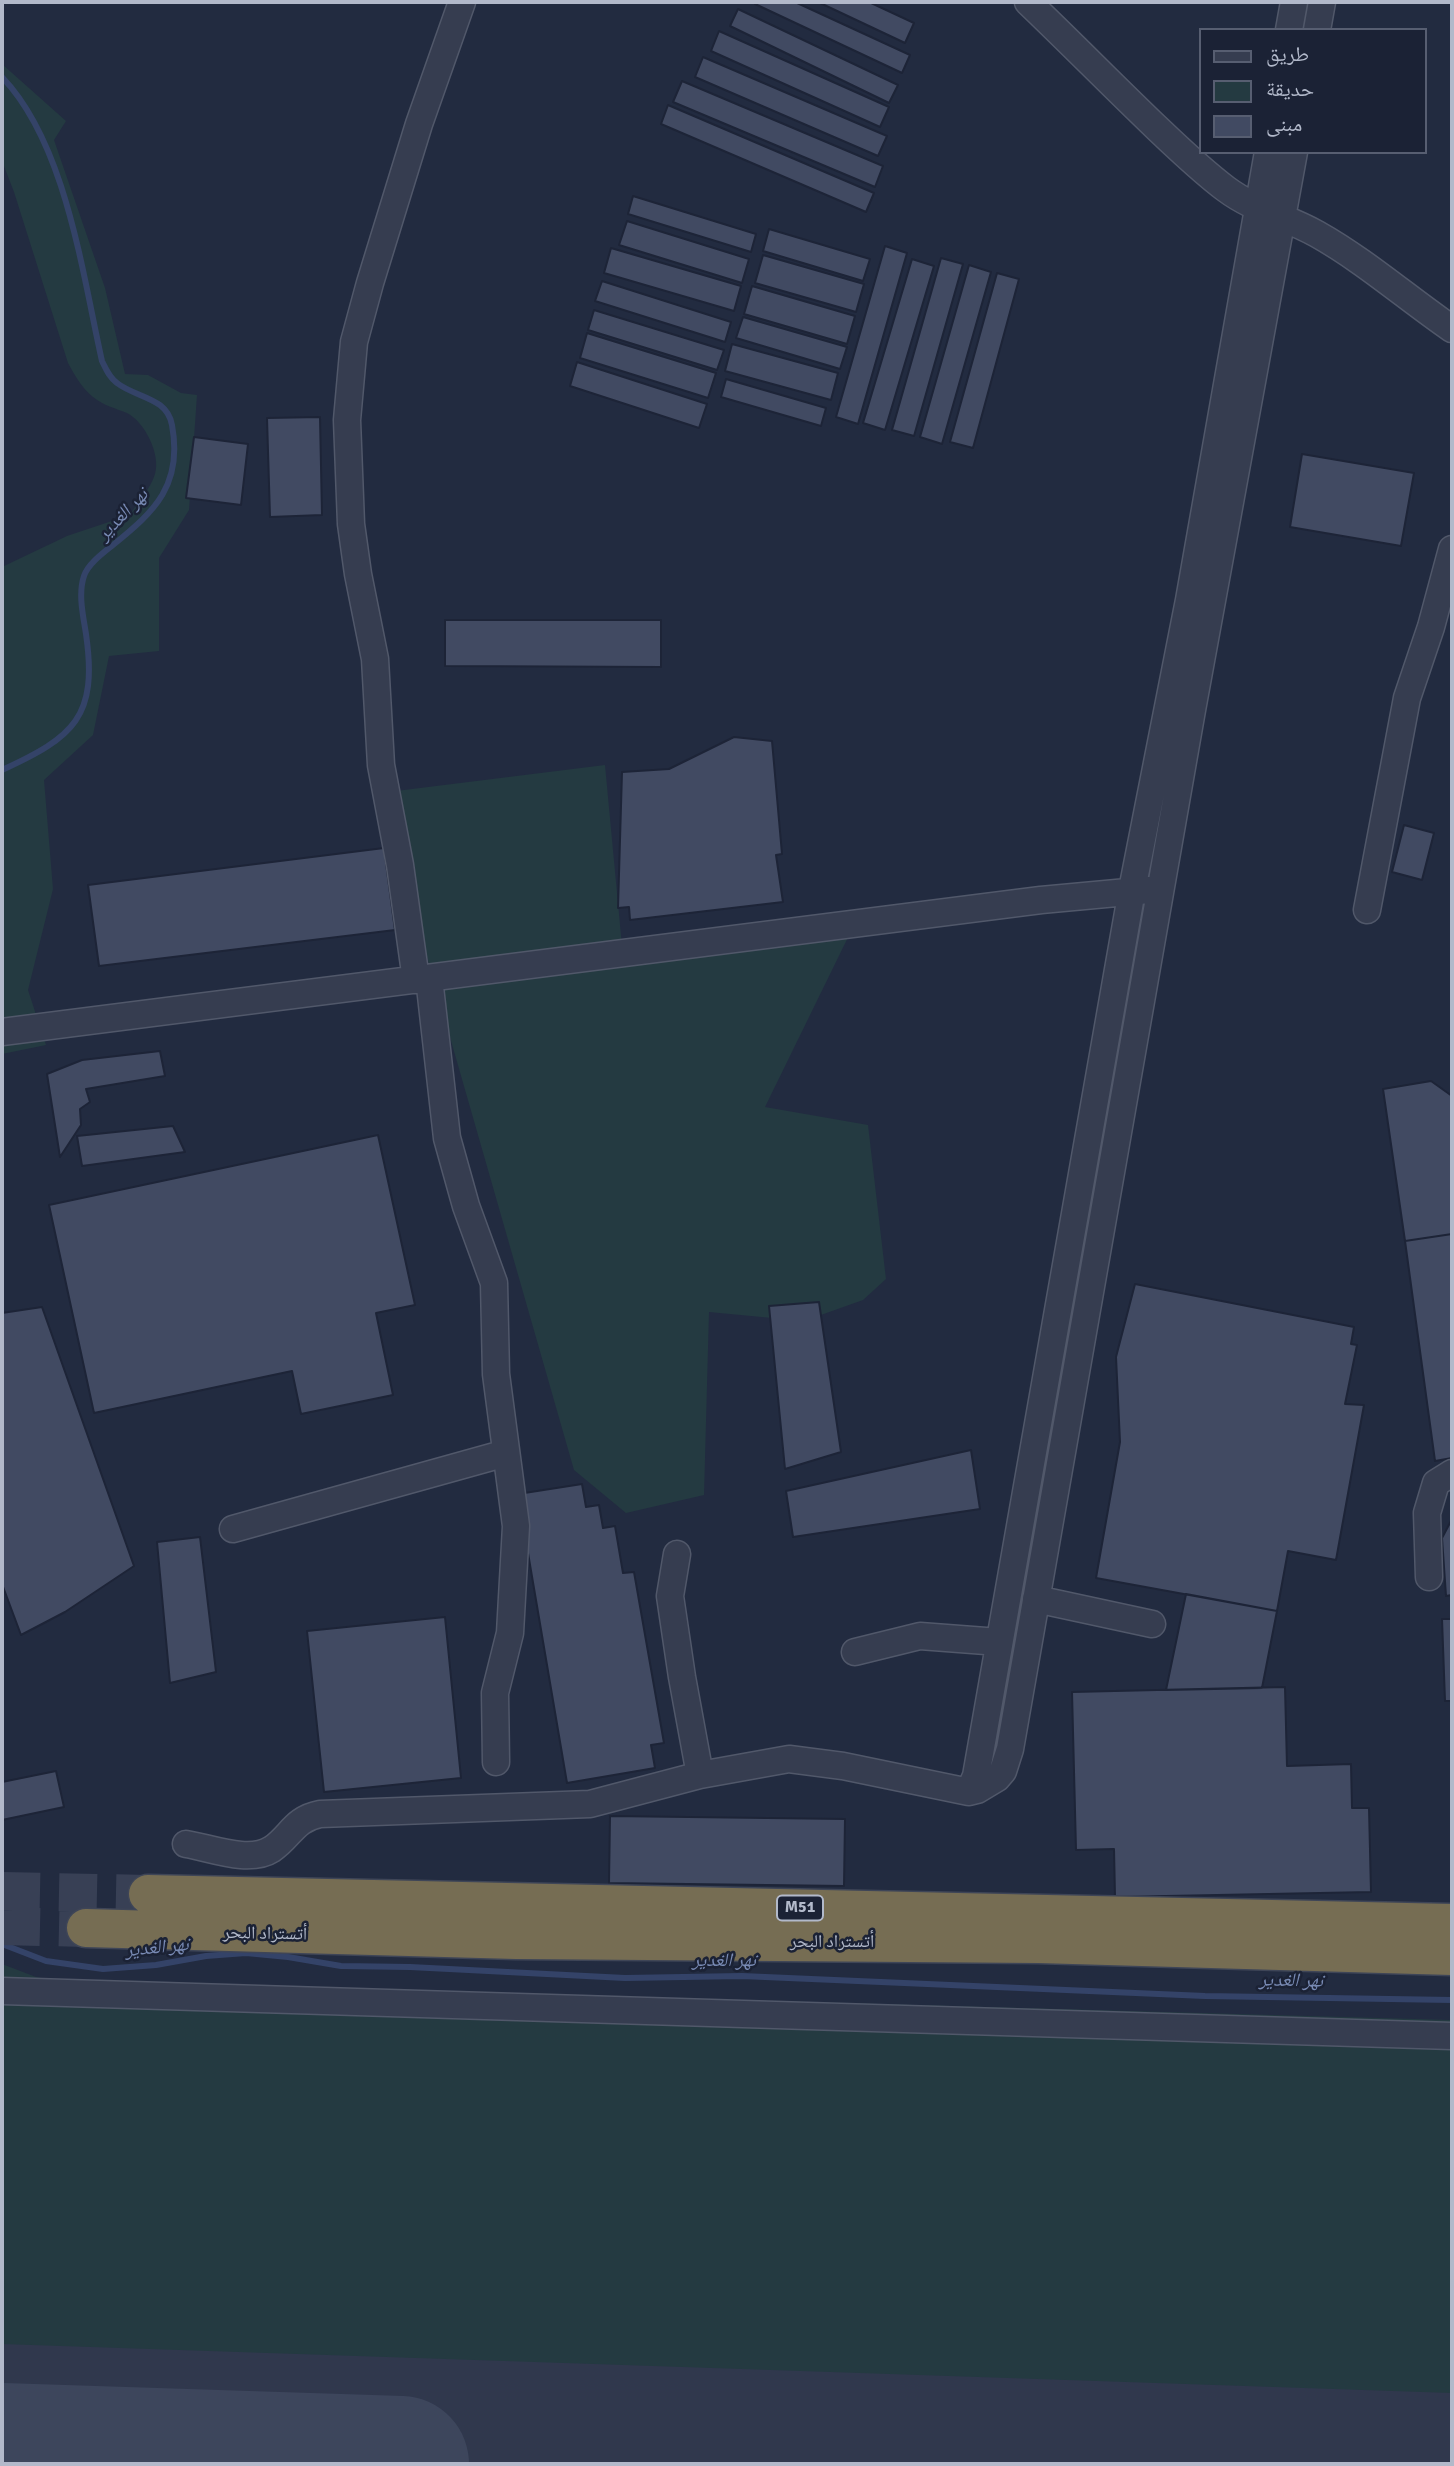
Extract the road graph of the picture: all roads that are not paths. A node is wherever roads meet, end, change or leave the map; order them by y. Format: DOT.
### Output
graph roads {
  1 [pos="462,2"];
  2 [pos="1028,2"];
  3 [pos="1294,2"];
  4 [pos="1322,2"];
  5 [pos="1289,28"];
  6 [pos="1317,28"];
  7 [pos="1268,154"];
  8 [pos="1293,154"];
  9 [pos="1270,213"];
  10 [pos="1452,329"];
  11 [pos="1452,549"];
  12 [pos="1161,889"];
  13 [pos="1132,890"];
  14 [pos="1367,910"];
  15 [pos="422,979"];
  16 [pos="2,1032"];
  17 [pos="1068,1250"];
  18 [pos="1097,1256"];
  19 [pos="506,1453"];
  20 [pos="1452,1473"];
  21 [pos="233,1530"];
  22 [pos="677,1554"];
  23 [pos="1012,1572"];
  24 [pos="1429,1577"];
  25 [pos="1036,1599"];
  26 [pos="1004,1612"];
  27 [pos="1152,1624"];
  28 [pos="999,1642"];
  29 [pos="855,1652"];
  30 [pos="496,1762"];
  31 [pos="700,1775"];
  32 [pos="969,1792"];
  33 [pos="186,1844"];
  34 [pos="148,1894"];
  35 [pos="1452,1923"];
  36 [pos="86,1928"];
  37 [pos="1452,1956"];
  38 [pos="2,1991"];
  39 [pos="1452,2036"];
  1 -- 15 [label="street"];
  2 -- 9 [label="street"];
  3 -- 5 [label="street"];
  4 -- 6 [label="street"];
  7 -- 9 [label="street"];
  8 -- 9 [label="street"];
  9 -- 10 [label="street"];
  9 -- 12 [label="street"];
  9 -- 13 [label="street"];
  11 -- 14 [label="street"];
  12 -- 13 [label="street"];
  12 -- 18 [label="street"];
  13 -- 15 [label="street"];
  13 -- 17 [label="street"];
  15 -- 16 [label="street"];
  15 -- 19 [label="street"];
  17 -- 18 [label="street"];
  17 -- 23 [label="street"];
  18 -- 25 [label="street"];
  19 -- 21 [label="street"];
  19 -- 30 [label="street"];
  20 -- 24 [label="street"];
  22 -- 31 [label="street"];
  23 -- 25 [label="street"];
  23 -- 26 [label="street"];
  25 -- 26 [label="street"];
  25 -- 27 [label="street"];
  25 -- 32 [label="street"];
  26 -- 28 [label="street"];
  28 -- 29 [label="street"];
  28 -- 32 [label="street"];
  31 -- 32 [label="street"];
  31 -- 33 [label="street"];
  34 -- 35 [label="highway, أتستراد البحر / M51"];
  36 -- 37 [label="highway, أتستراد البحر / M51"];
  38 -- 39 [label="street"];
}
